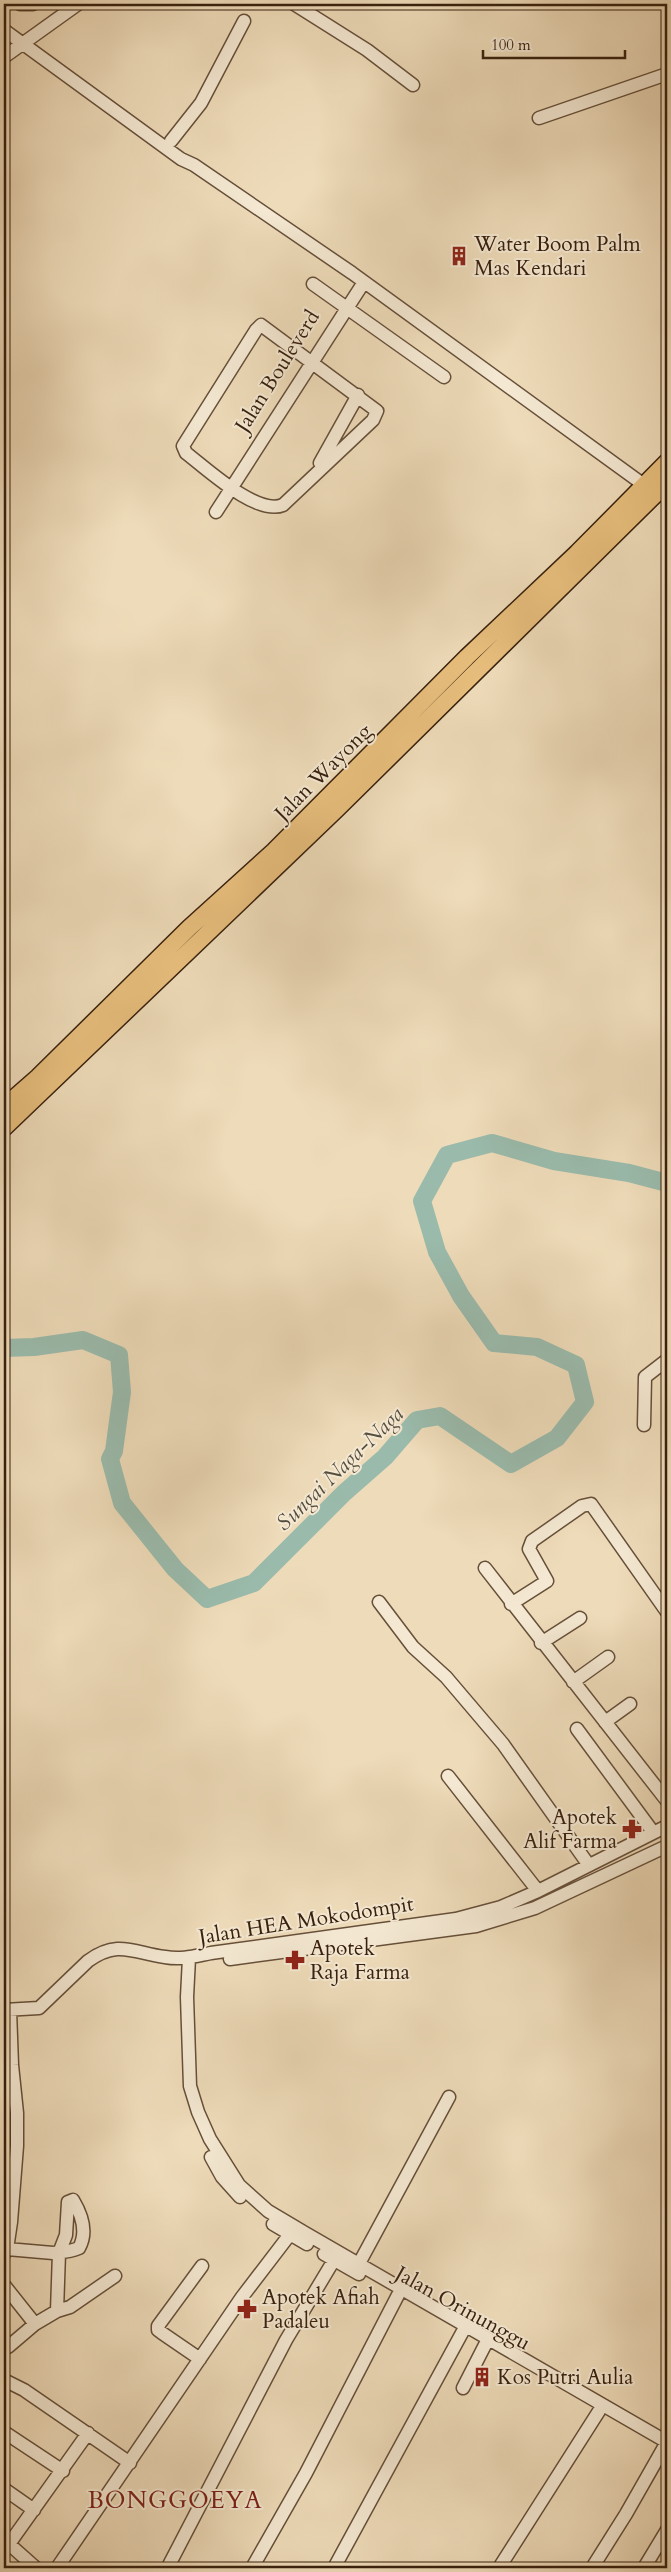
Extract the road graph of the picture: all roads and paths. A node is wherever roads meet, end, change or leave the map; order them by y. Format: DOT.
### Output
graph roads {
  1 [pos="20,4"];
  2 [pos="33,4"];
  3 [pos="78,4"];
  4 [pos="294,4"];
  5 [pos="4,20"];
  6 [pos="244,21"];
  7 [pos="4,30"];
  8 [pos="26,41"];
  9 [pos="4,57"];
  10 [pos="667,74"];
  11 [pos="413,85"];
  12 [pos="539,118"];
  13 [pos="171,141"];
  14 [pos="194,164"];
  15 [pos="361,280"];
  16 [pos="313,284"];
  17 [pos="345,307"];
  18 [pos="311,359"];
  19 [pos="444,378"];
  20 [pos="358,395"];
  21 [pos="667,462"];
  22 [pos="315,472"];
  23 [pos="667,483"];
  24 [pos="644,485"];
  25 [pos="230,486"];
  26 [pos="216,512"];
  27 [pos="4,1107"];
  28 [pos="4,1128"];
  29 [pos="667,1360"];
  30 [pos="644,1425"];
  31 [pos="484,1568"];
  32 [pos="379,1602"];
  33 [pos="511,1604"];
  34 [pos="667,1612"];
  35 [pos="580,1618"];
  36 [pos="541,1643"];
  37 [pos="608,1657"];
  38 [pos="573,1682"];
  39 [pos="630,1704"];
  40 [pos="605,1722"];
  41 [pos="577,1729"];
  42 [pos="448,1776"];
  43 [pos="667,1801"];
  44 [pos="667,1826"];
  45 [pos="653,1832"];
  46 [pos="667,1846"];
  47 [pos="588,1864"];
  48 [pos="538,1891"];
  49 [pos="189,1958"];
  50 [pos="7,2010"];
  51 [pos="448,2097"];
  52 [pos="293,2231"];
  53 [pos="6,2252"];
  54 [pos="334,2260"];
  55 [pos="202,2266"];
  56 [pos="357,2268"];
  57 [pos="115,2276"];
  58 [pos="5,2290"];
  59 [pos="398,2296"];
  60 [pos="57,2311"];
  61 [pos="35,2324"];
  62 [pos="463,2331"];
  63 [pos="486,2344"];
  64 [pos="8,2347"];
  65 [pos="506,2352"];
  66 [pos="200,2359"];
  67 [pos="4,2380"];
  68 [pos="463,2388"];
  69 [pos="599,2411"];
  70 [pos="4,2432"];
  71 [pos="88,2433"];
  72 [pos="666,2447"];
  73 [pos="130,2463"];
  74 [pos="63,2471"];
  75 [pos="4,2489"];
  76 [pos="34,2510"];
  77 [pos="667,2530"];
  78 [pos="6,2543"];
  79 [pos="168,2567"];
  80 [pos="36,2568"];
  81 [pos="57,2568"];
  82 [pos="252,2568"];
  83 [pos="334,2568"];
  84 [pos="499,2568"];
  85 [pos="592,2568"];
  86 [pos="645,2568"];
  1 -- 2 [label="street"];
  3 -- 8 [label="street"];
  4 -- 11 [label="street"];
  5 -- 8 [label="street"];
  6 -- 13 [label="street"];
  7 -- 8 [label="street"];
  8 -- 9 [label="street"];
  8 -- 13 [label="street"];
  8 -- 14 [label="street"];
  10 -- 12 [label="street"];
  13 -- 14 [label="street"];
  14 -- 15 [label="street"];
  15 -- 17 [label="street, Jalan Bouleverd"];
  15 -- 24 [label="street"];
  16 -- 17 [label="street"];
  17 -- 18 [label="street, Jalan Bouleverd"];
  17 -- 19 [label="street"];
  18 -- 20 [label="street"];
  18 -- 25 [label="street, Jalan Bouleverd"];
  18 -- 25 [label="street"];
  20 -- 22 [label="street"];
  20 -- 22 [label="street"];
  21 -- 24 [label="main road, Jalan Wayong"];
  22 -- 25 [label="street"];
  23 -- 28 [label="main road, Jalan Wayong"];
  24 -- 27 [label="main road, Jalan Wayong"];
  25 -- 26 [label="street, Jalan Bouleverd"];
  29 -- 30 [label="street"];
  31 -- 33 [label="street"];
  32 -- 47 [label="street"];
  33 -- 34 [label="street"];
  33 -- 36 [label="street"];
  35 -- 36 [label="street"];
  36 -- 38 [label="street"];
  37 -- 38 [label="street"];
  38 -- 40 [label="street"];
  39 -- 40 [label="street"];
  40 -- 43 [label="street"];
  41 -- 45 [label="street"];
  42 -- 48 [label="street"];
  44 -- 45 [label="street, Jalan HEA Mokodompit"];
  45 -- 47 [label="street, Jalan HEA Mokodompit"];
  46 -- 49 [label="street, Jalan HEA Mokodompit"];
  47 -- 48 [label="street, Jalan HEA Mokodompit"];
  48 -- 49 [label="street, Jalan HEA Mokodompit"];
  49 -- 50 [label="street"];
  49 -- 52 [label="street, Jalan Orinunggu"];
  50 -- 53 [label="street"];
  51 -- 56 [label="street"];
  52 -- 54 [label="street, Jalan Orinunggu"];
  52 -- 56 [label="street, Jalan Orinunggu"];
  52 -- 66 [label="street"];
  53 -- 60 [label="street"];
  54 -- 56 [label="street, Jalan Orinunggu"];
  54 -- 79 [label="street"];
  55 -- 66 [label="street"];
  56 -- 59 [label="street, Jalan Orinunggu"];
  56 -- 65 [label="street, Jalan Orinunggu"];
  57 -- 60 [label="street"];
  58 -- 61 [label="street"];
  59 -- 62 [label="street, Jalan Orinunggu"];
  59 -- 82 [label="street"];
  60 -- 61 [label="street"];
  61 -- 64 [label="street"];
  62 -- 63 [label="street, Jalan Orinunggu"];
  62 -- 83 [label="street"];
  63 -- 65 [label="street, Jalan Orinunggu"];
  63 -- 68 [label="street"];
  65 -- 69 [label="street, Jalan Orinunggu"];
  65 -- 72 [label="street, Jalan Orinunggu"];
  66 -- 73 [label="street"];
  67 -- 71 [label="street"];
  69 -- 72 [label="street, Jalan Orinunggu"];
  69 -- 84 [label="street"];
  70 -- 74 [label="street"];
  71 -- 73 [label="street"];
  71 -- 74 [label="street"];
  72 -- 85 [label="street"];
  73 -- 81 [label="street"];
  74 -- 76 [label="street"];
  75 -- 76 [label="street"];
  76 -- 78 [label="street"];
  77 -- 86 [label="street"];
  78 -- 80 [label="street"];
}
